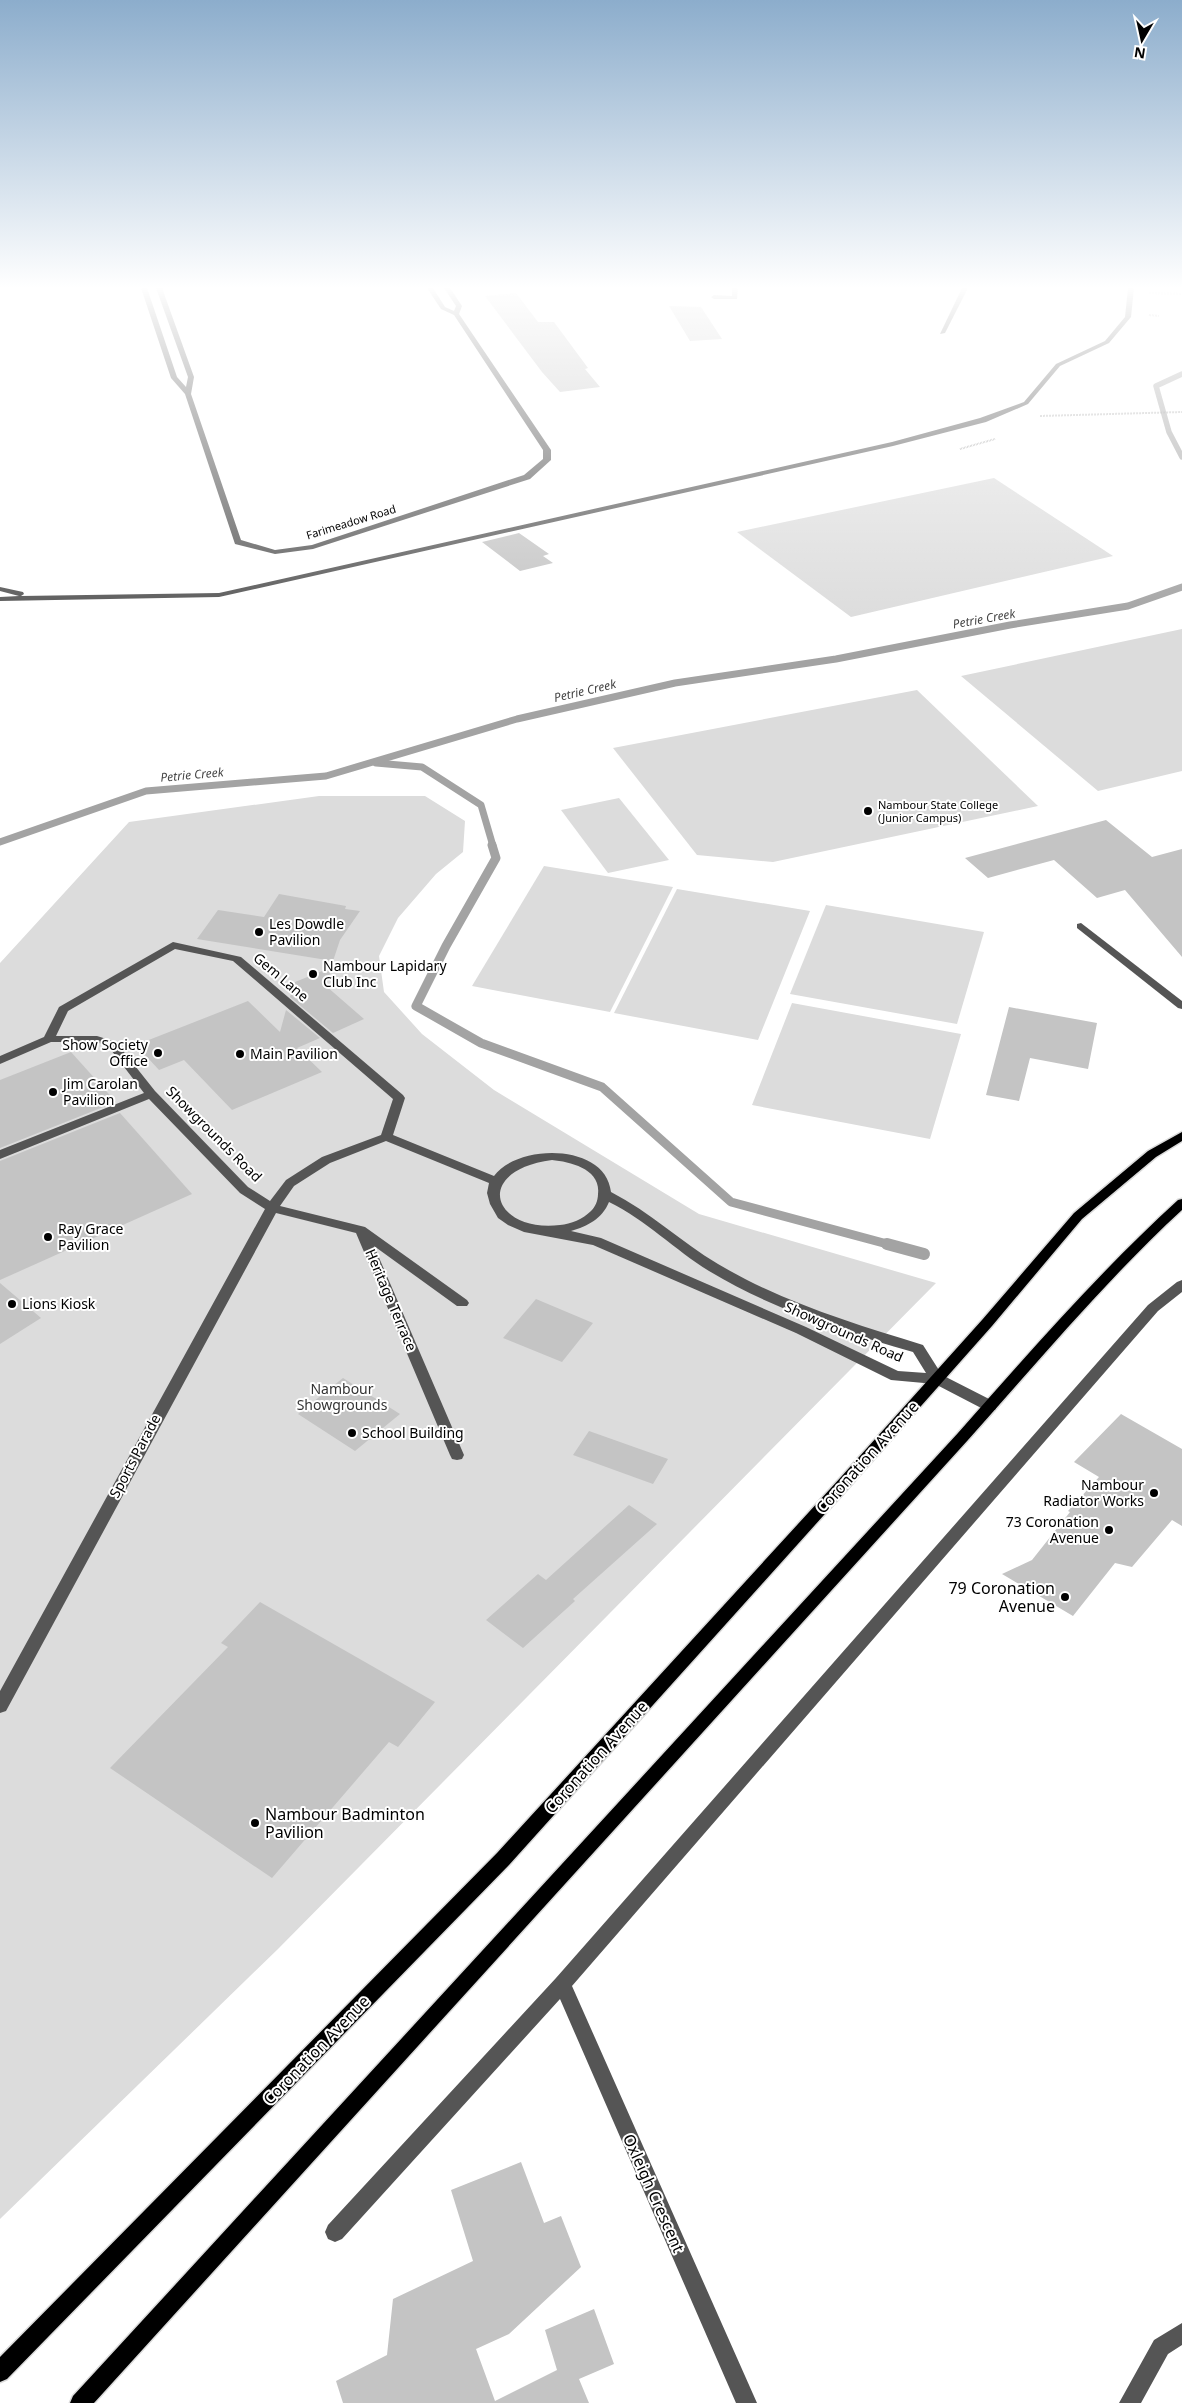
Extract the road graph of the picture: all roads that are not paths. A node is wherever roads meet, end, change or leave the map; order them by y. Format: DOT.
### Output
graph roads {
  1 [pos="190,400"];
  2 [pos="513,400"];
  3 [pos="1028,400"];
  4 [pos="0,589"];
  5 [pos="39,598"];
  6 [pos="0,599"];
  7 [pos="1081,926"];
  8 [pos="1182,1006"];
  9 [pos="49,1039"];
  10 [pos="0,1060"];
  11 [pos="152,1094"];
  12 [pos="1182,1136"];
  13 [pos="386,1137"];
  14 [pos="0,1155"];
  15 [pos="497,1182"];
  16 [pos="606,1195"];
  17 [pos="1182,1203"];
  18 [pos="272,1208"];
  19 [pos="361,1230"];
  20 [pos="550,1231"];
  21 [pos="1182,1285"];
  22 [pos="462,1303"];
  23 [pos="937,1379"];
  24 [pos="990,1406"];
  25 [pos="457,1455"];
  26 [pos="0,1706"];
  27 [pos="562,1984"];
  28 [pos="335,2232"];
  29 [pos="1182,2333"];
  30 [pos="0,2372"];
  31 [pos="80,2403"];
  32 [pos="747,2403"];
  33 [pos="1129,2403"];
  1 -- 2 [label="street, Farimeadow Road"];
  3 -- 5 [label="street"];
  4 -- 5 [label="street"];
  5 -- 6 [label="street"];
  7 -- 8 [label="street"];
  9 -- 10 [label="street"];
  9 -- 11 [label="street, Showgrounds Road"];
  9 -- 13 [label="street, Gem Lane"];
  11 -- 14 [label="street"];
  11 -- 18 [label="street, Showgrounds Road"];
  12 -- 23 [label="main road, Coronation Avenue"];
  13 -- 15 [label="street"];
  13 -- 18 [label="street"];
  15 -- 16 [label="street"];
  15 -- 20 [label="street"];
  16 -- 20 [label="street"];
  16 -- 23 [label="street, Showgrounds Road"];
  17 -- 24 [label="main road"];
  18 -- 19 [label="street"];
  18 -- 26 [label="street, Sports Parade"];
  19 -- 22 [label="street"];
  19 -- 25 [label="street, Heritage Terrace"];
  20 -- 23 [label="street, Showgrounds Road"];
  21 -- 27 [label="street"];
  23 -- 24 [label="street"];
  23 -- 30 [label="main road, Coronation Avenue"];
  24 -- 31 [label="main road"];
  27 -- 28 [label="street"];
  27 -- 32 [label="street, Oxleigh Crescent"];
  29 -- 33 [label="street"];
}
